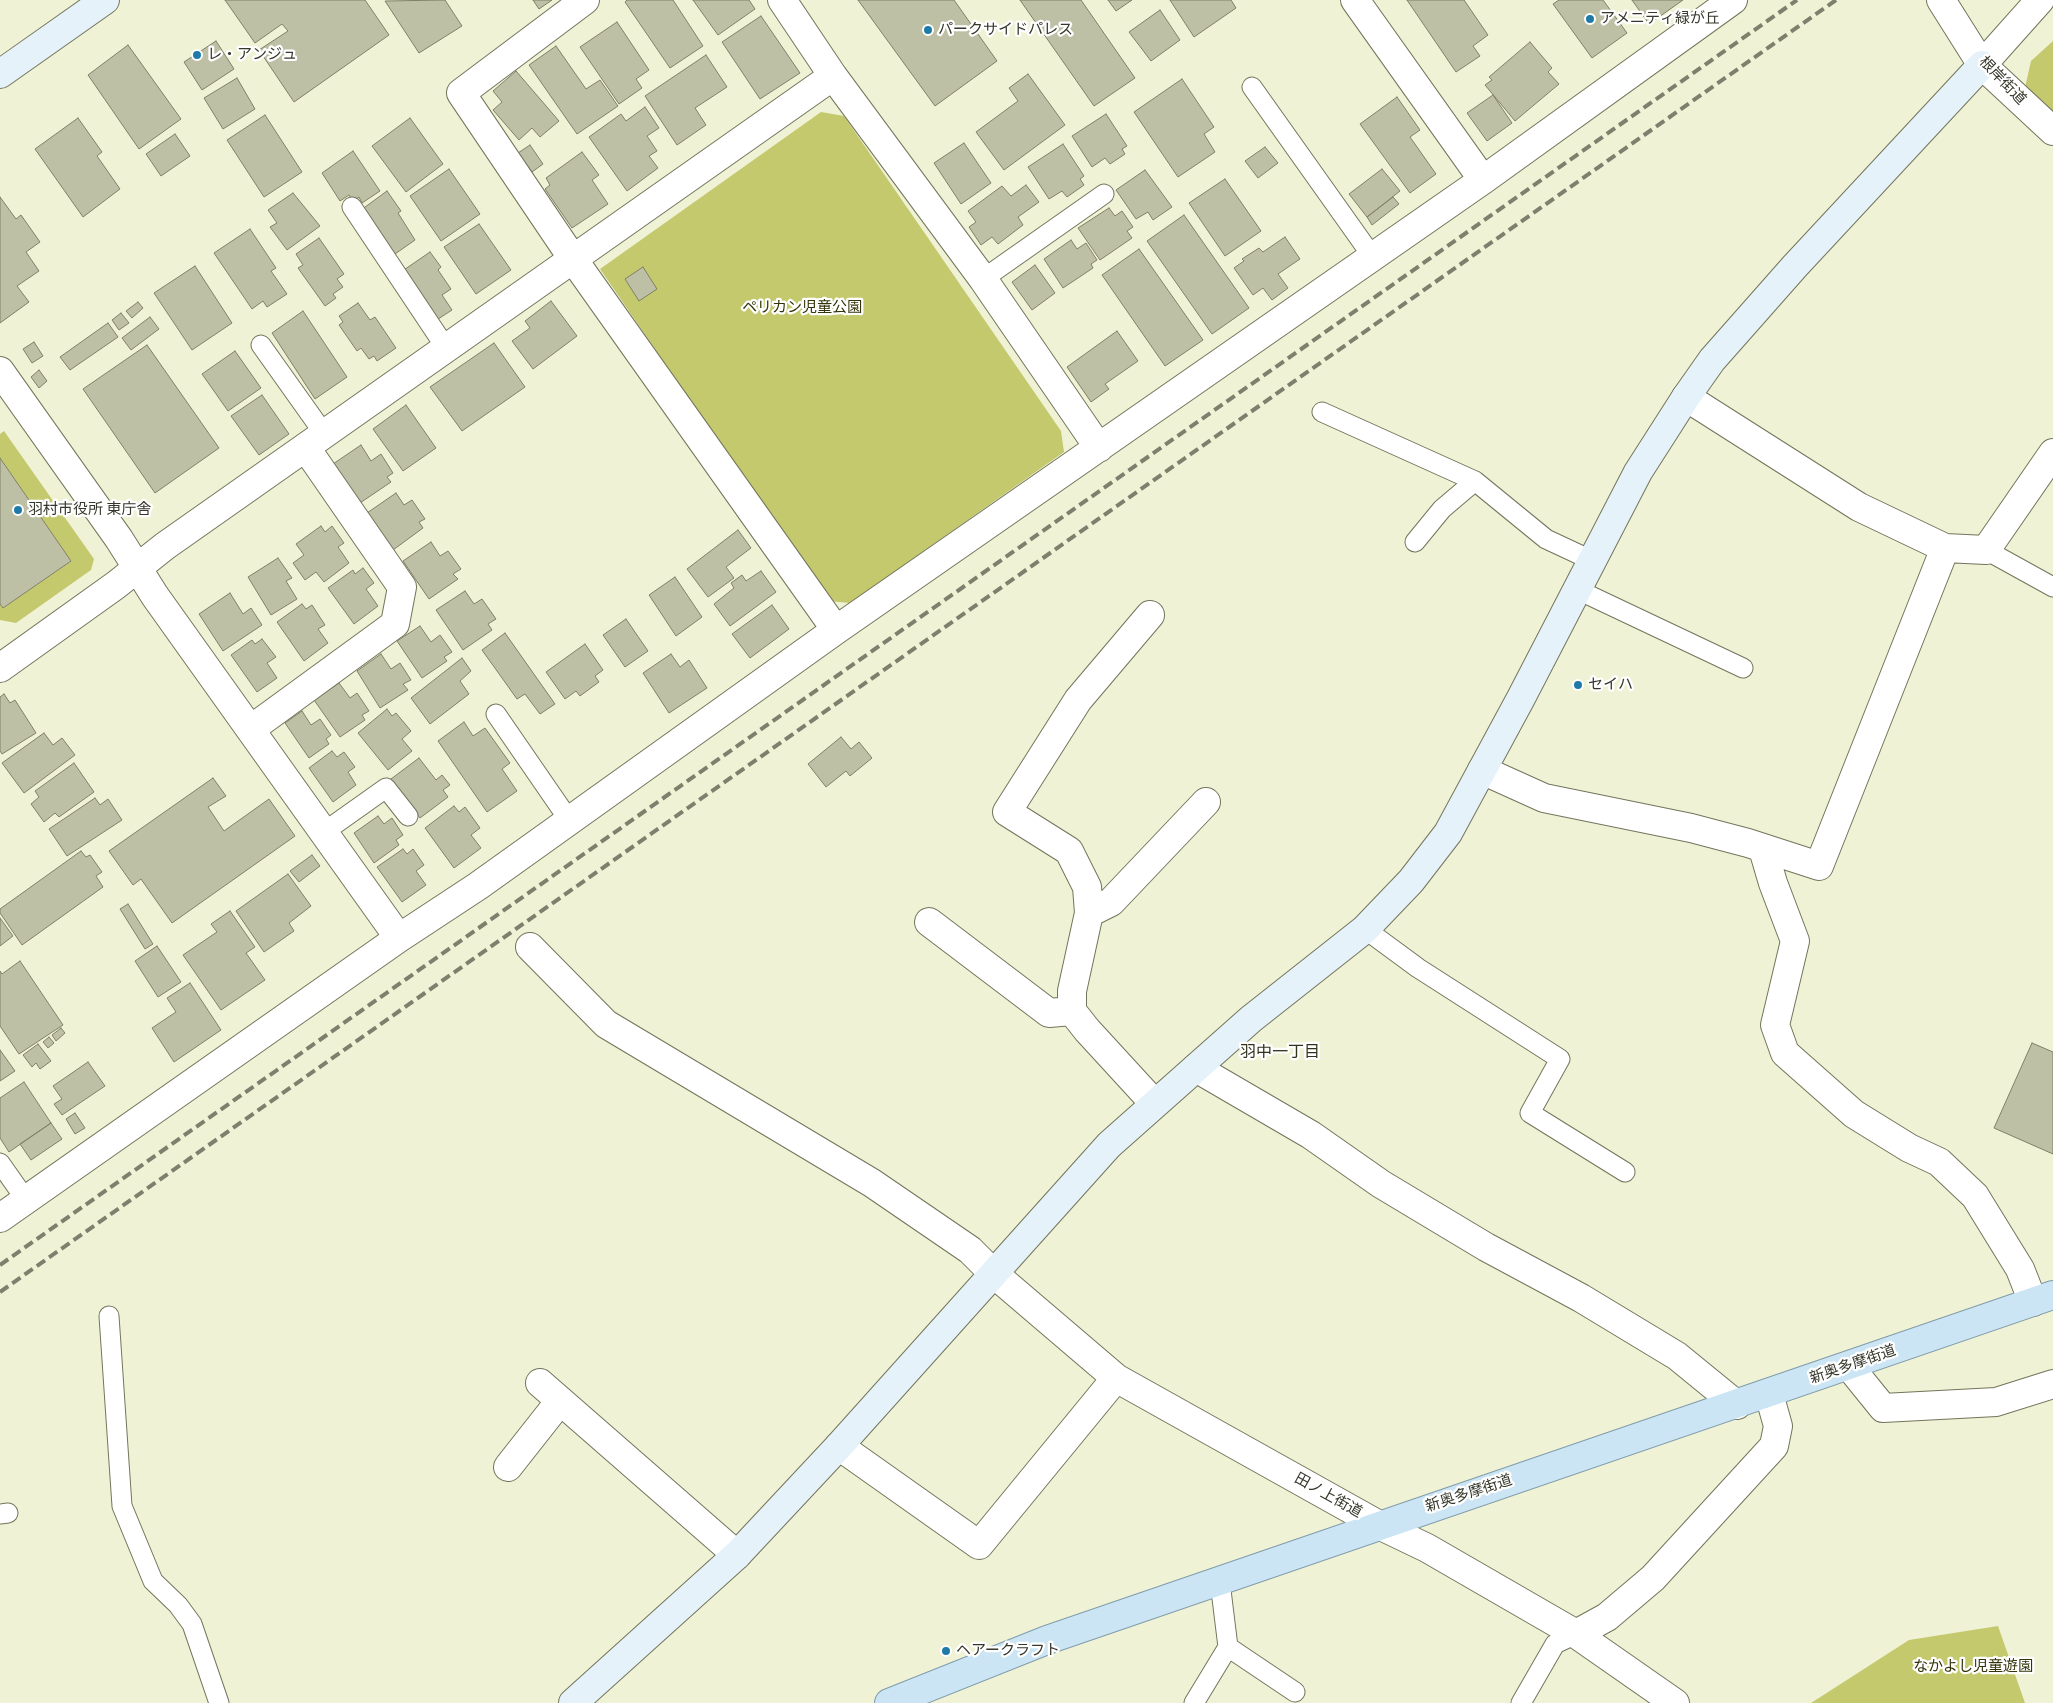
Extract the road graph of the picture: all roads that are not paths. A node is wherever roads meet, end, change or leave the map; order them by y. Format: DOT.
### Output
graph roads {
  1 [pos="105,0"];
  2 [pos="585,0"];
  3 [pos="782,0"];
  4 [pos="1355,0"];
  5 [pos="1733,0"];
  6 [pos="1941,0"];
  7 [pos="2040,0"];
  8 [pos="1982,64"];
  9 [pos="0,74"];
  10 [pos="833,76"];
  11 [pos="1252,87"];
  12 [pos="2053,131"];
  13 [pos="1483,180"];
  14 [pos="1104,194"];
  15 [pos="352,207"];
  16 [pos="1372,256"];
  17 [pos="573,259"];
  18 [pos="984,278"];
  19 [pos="261,345"];
  20 [pos="446,348"];
  21 [pos="5,389"];
  22 [pos="1686,397"];
  23 [pos="1322,412"];
  24 [pos="315,442"];
  25 [pos="1099,448"];
  26 [pos="2053,454"];
  27 [pos="1475,481"];
  28 [pos="1415,542"];
  29 [pos="1945,548"];
  30 [pos="1986,550"];
  31 [pos="1591,560"];
  32 [pos="138,568"];
  33 [pos="2053,587"];
  34 [pos="1576,589"];
  35 [pos="1150,614"];
  36 [pos="836,630"];
  37 [pos="0,668"];
  38 [pos="1743,668"];
  39 [pos="496,714"];
  40 [pos="251,729"];
  41 [pos="1482,770"];
  42 [pos="1206,802"];
  43 [pos="408,816"];
  44 [pos="569,820"];
  45 [pos="324,832"];
  46 [pos="1763,850"];
  47 [pos="1089,913"];
  48 [pos="929,922"];
  49 [pos="1365,929"];
  50 [pos="400,938"];
  51 [pos="530,947"];
  52 [pos="1072,1011"];
  53 [pos="1196,1068"];
  54 [pos="1154,1103"];
  55 [pos="0,1163"];
  56 [pos="1625,1172"];
  57 [pos="26,1200"];
  58 [pos="0,1218"];
  59 [pos="994,1273"];
  60 [pos="2043,1299"];
  61 [pos="109,1316"];
  62 [pos="1849,1366"];
  63 [pos="1116,1378"];
  64 [pos="2053,1384"];
  65 [pos="1769,1394"];
  66 [pos="1737,1405"];
  67 [pos="838,1446"];
  68 [pos="508,1468"];
  69 [pos="1378,1524"];
  70 [pos="737,1555"];
  71 [pos="1220,1582"];
  72 [pos="1576,1634"];
  73 [pos="1228,1647"];
  74 [pos="1295,1692"];
  75 [pos="219,1703"];
  76 [pos="573,1703"];
  77 [pos="889,1703"];
  78 [pos="1194,1703"];
  79 [pos="1521,1703"];
  80 [pos="1675,1703"];
  1 -- 9 [label="street"];
  2 -- 17 [label="street"];
  3 -- 10 [label="street"];
  4 -- 13 [label="street"];
  5 -- 13 [label="street"];
  6 -- 8 [label="street, 根岸街道"];
  7 -- 8 [label="street"];
  8 -- 12 [label="street, 根岸街道"];
  8 -- 22 [label="street"];
  10 -- 17 [label="street"];
  10 -- 18 [label="street"];
  11 -- 16 [label="lane"];
  13 -- 16 [label="street"];
  14 -- 18 [label="lane"];
  15 -- 20 [label="lane"];
  16 -- 25 [label="street"];
  17 -- 20 [label="street"];
  17 -- 36 [label="street"];
  18 -- 25 [label="street"];
  19 -- 24 [label="lane"];
  20 -- 24 [label="street"];
  21 -- 32 [label="street"];
  22 -- 29 [label="street"];
  22 -- 31 [label="street"];
  23 -- 27 [label="lane"];
  24 -- 32 [label="street"];
  24 -- 40 [label="street"];
  25 -- 36 [label="street"];
  26 -- 30 [label="street"];
  27 -- 28 [label="lane"];
  27 -- 31 [label="lane"];
  29 -- 30 [label="street"];
  29 -- 46 [label="street"];
  30 -- 33 [label="lane"];
  31 -- 34 [label="street"];
  32 -- 37 [label="street"];
  32 -- 40 [label="street"];
  34 -- 38 [label="lane"];
  34 -- 41 [label="street"];
  35 -- 47 [label="street"];
  36 -- 44 [label="street"];
  39 -- 44 [label="lane"];
  40 -- 45 [label="street"];
  41 -- 46 [label="street"];
  41 -- 49 [label="street"];
  42 -- 47 [label="street"];
  43 -- 45 [label="lane"];
  44 -- 50 [label="street"];
  45 -- 50 [label="street"];
  46 -- 60 [label="street"];
  47 -- 52 [label="street"];
  48 -- 52 [label="street"];
  49 -- 53 [label="street"];
  49 -- 56 [label="lane"];
  50 -- 57 [label="street"];
  51 -- 59 [label="street, 田ノ上街道"];
  52 -- 54 [label="street"];
  53 -- 54 [label="street"];
  53 -- 66 [label="street"];
  54 -- 59 [label="street"];
  55 -- 57 [label="lane"];
  57 -- 58 [label="street"];
  59 -- 63 [label="street, 田ノ上街道"];
  59 -- 67 [label="street"];
  60 -- 62 [label="main road, 新奥多摩街道"];
  61 -- 75 [label="lane"];
  62 -- 64 [label="street"];
  62 -- 65 [label="main road, 新奥多摩街道"];
  63 -- 67 [label="street"];
  63 -- 69 [label="street, 田ノ上街道"];
  65 -- 66 [label="main road, 新奥多摩街道"];
  65 -- 72 [label="street"];
  66 -- 69 [label="main road, 新奥多摩街道"];
  67 -- 70 [label="street"];
  68 -- 70 [label="street"];
  69 -- 71 [label="main road, 新奥多摩街道"];
  69 -- 72 [label="street, 田ノ上街道"];
  70 -- 76 [label="street"];
  71 -- 73 [label="lane"];
  71 -- 77 [label="main road, 新奥多摩街道"];
  72 -- 79 [label="lane"];
  72 -- 80 [label="street, 田ノ上街道"];
  73 -- 74 [label="lane"];
  73 -- 78 [label="lane"];
}
